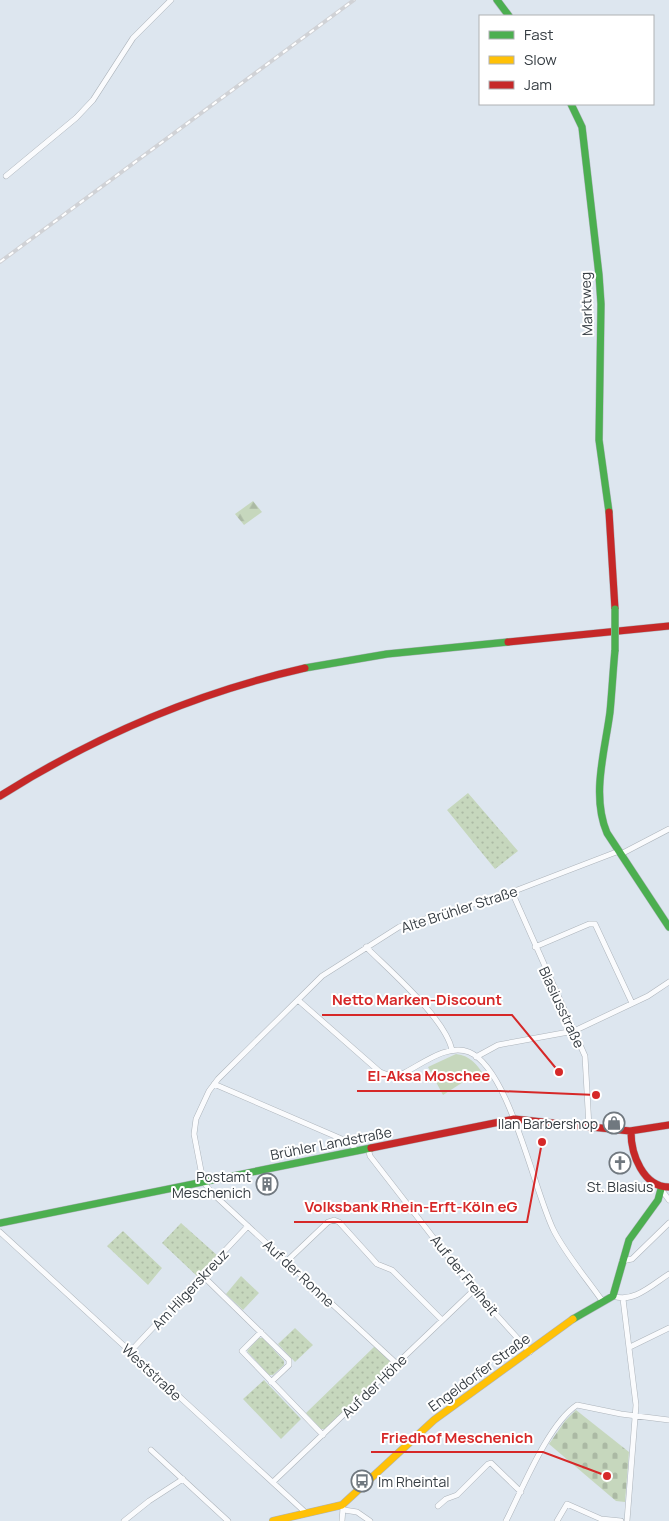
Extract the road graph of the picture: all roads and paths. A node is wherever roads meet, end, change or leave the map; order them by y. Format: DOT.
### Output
graph roads {
  1 [pos="171,0"];
  2 [pos="497,0"];
  3 [pos="508,15"];
  4 [pos="571,105"];
  5 [pos="6,176"];
  6 [pos="669,626"];
  7 [pos="0,796"];
  8 [pos="669,829"];
  9 [pos="620,852"];
  10 [pos="512,892"];
  11 [pos="669,927"];
  12 [pos="366,947"];
  13 [pos="535,947"];
  14 [pos="669,982"];
  15 [pos="298,1000"];
  16 [pos="632,1003"];
  17 [pos="574,1031"];
  18 [pos="452,1050"];
  19 [pos="476,1057"];
  20 [pos="214,1084"];
  21 [pos="514,1119"];
  22 [pos="669,1125"];
  23 [pos="589,1127"];
  24 [pos="630,1132"];
  25 [pos="368,1148"];
  26 [pos="356,1150"];
  27 [pos="203,1181"];
  28 [pos="669,1188"];
  29 [pos="661,1189"];
  30 [pos="669,1200"];
  31 [pos="0,1223"];
  32 [pos="669,1223"];
  33 [pos="248,1226"];
  34 [pos="0,1232"];
  35 [pos="287,1261"];
  36 [pos="622,1261"];
  37 [pos="669,1274"];
  38 [pos="203,1276"];
  39 [pos="474,1290"];
  40 [pos="613,1296"];
  41 [pos="623,1299"];
  42 [pos="603,1302"];
  43 [pos="442,1320"];
  44 [pos="669,1328"];
  45 [pos="261,1332"];
  46 [pos="630,1348"];
  47 [pos="130,1352"];
  48 [pos="530,1352"];
  49 [pos="397,1364"];
  50 [pos="272,1382"];
  51 [pos="636,1416"];
  52 [pos="669,1420"];
  53 [pos="323,1435"];
  54 [pos="151,1450"];
  55 [pos="183,1479"];
  56 [pos="273,1482"];
  57 [pos="521,1492"];
  58 [pos="438,1506"];
  59 [pos="343,1508"];
  60 [pos="305,1512"];
  61 [pos="124,1521"];
  62 [pos="228,1521"];
  63 [pos="273,1521"];
  64 [pos="342,1521"];
  65 [pos="370,1521"];
  66 [pos="506,1521"];
  67 [pos="557,1521"];
  68 [pos="621,1521"];
  69 [pos="627,1521"];
  1 -- 5 [label="street"];
  2 -- 3 [label="main road"];
  4 -- 9 [label="main road, Marktweg, bridge"];
  6 -- 7 [label="main road"];
  8 -- 9 [label="street, Alte Brühler Straße"];
  9 -- 10 [label="street, Alte Brühler Straße"];
  9 -- 11 [label="main road, Marktweg"];
  10 -- 12 [label="street, Alte Brühler Straße"];
  10 -- 13 [label="street, Blasiusstraße"];
  12 -- 15 [label="street, Alte Brühler Straße"];
  12 -- 18 [label="street"];
  13 -- 16 [label="street"];
  13 -- 17 [label="street, Blasiusstraße"];
  14 -- 16 [label="street"];
  15 -- 18 [label="street"];
  15 -- 20 [label="street, Alte Brühler Straße"];
  16 -- 17 [label="street"];
  17 -- 19 [label="street"];
  17 -- 23 [label="street, Blasiusstraße"];
  18 -- 19 [label="street"];
  19 -- 21 [label="street"];
  20 -- 26 [label="street"];
  20 -- 27 [label="street, Alte Brühler Straße"];
  21 -- 23 [label="main road, Brühler Landstraße"];
  21 -- 25 [label="main road, Brühler Landstraße"];
  21 -- 42 [label="street"];
  22 -- 24 [label="main road, Brühler Landstraße"];
  23 -- 24 [label="main road, Brühler Landstraße"];
  24 -- 29 [label="main road"];
  25 -- 26 [label="main road, Brühler Landstraße"];
  25 -- 39 [label="street, Auf der Freiheit"];
  26 -- 27 [label="main road, Brühler Landstraße"];
  27 -- 31 [label="main road, Brühler Landstraße"];
  27 -- 33 [label="street, Auf der Ronne"];
  28 -- 29 [label="main road"];
  29 -- 30 [label="street"];
  29 -- 36 [label="main road"];
  32 -- 36 [label="street"];
  33 -- 35 [label="street, Auf der Ronne"];
  33 -- 38 [label="street, Am Hilgerskreuz"];
  34 -- 47 [label="street, Weststraße"];
  35 -- 43 [label="street"];
  35 -- 49 [label="street, Auf der Ronne"];
  36 -- 40 [label="main road"];
  37 -- 41 [label="street"];
  38 -- 45 [label="street"];
  38 -- 47 [label="street, Am Hilgerskreuz"];
  39 -- 43 [label="street, Auf der Höhe"];
  39 -- 48 [label="street, Auf der Freiheit"];
  40 -- 41 [label="street"];
  40 -- 42 [label="main road, Engeldorfer Straße"];
  41 -- 46 [label="street"];
  42 -- 48 [label="main road, Engeldorfer Straße"];
  43 -- 49 [label="street, Auf der Höhe"];
  44 -- 46 [label="street"];
  45 -- 50 [label="street"];
  45 -- 50 [label="street"];
  46 -- 51 [label="street"];
  47 -- 56 [label="street, Weststraße"];
  48 -- 59 [label="main road, Engeldorfer Straße"];
  49 -- 53 [label="street, Auf der Höhe"];
  50 -- 53 [label="street"];
  51 -- 52 [label="street"];
  51 -- 57 [label="street"];
  51 -- 69 [label="street"];
  53 -- 56 [label="street, Auf der Höhe"];
  54 -- 55 [label="street"];
  55 -- 61 [label="street"];
  55 -- 62 [label="street"];
  56 -- 60 [label="street, Weststraße"];
  57 -- 58 [label="street"];
  57 -- 66 [label="street"];
  59 -- 60 [label="main road, Engeldorfer Straße"];
  59 -- 64 [label="street"];
  59 -- 65 [label="street"];
  60 -- 63 [label="main road, Engeldorfer Straße"];
  67 -- 68 [label="street"];
}
